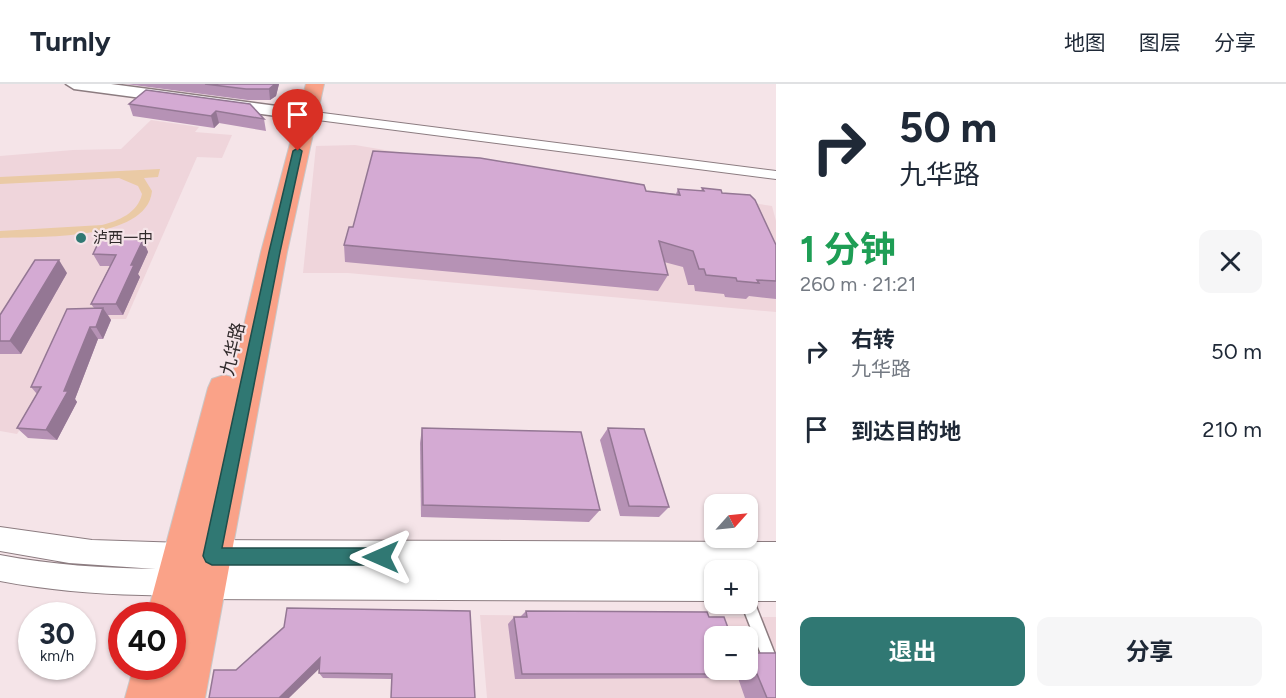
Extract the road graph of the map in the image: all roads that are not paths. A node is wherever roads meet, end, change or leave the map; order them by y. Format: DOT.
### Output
graph roads {
  1 [pos="74,84"];
  2 [pos="315,84"];
  3 [pos="301,104"];
  4 [pos="776,175"];
  5 [pos="0,539"];
  6 [pos="776,558"];
  7 [pos="0,568"];
  8 [pos="195,569"];
  9 [pos="704,585"];
  10 [pos="758,585"];
  11 [pos="776,585"];
  12 [pos="177,602"];
  13 [pos="752,614"];
  14 [pos="776,675"];
  15 [pos="153,680"];
  16 [pos="148,698"];
  17 [pos="181,698"];
  1 -- 3 [label="main road"];
  2 -- 3 [label="highway, 九华路"];
  3 -- 4 [label="street"];
  3 -- 8 [label="highway, 九华路"];
  5 -- 8 [label="street"];
  6 -- 8 [label="street"];
  7 -- 8 [label="street"];
  8 -- 9 [label="street"];
  8 -- 12 [label="highway, 九华路"];
  8 -- 17 [label="highway, 九华路"];
  10 -- 11 [label="street"];
  13 -- 14 [label="lane"];
  15 -- 16 [label="highway"];
}
